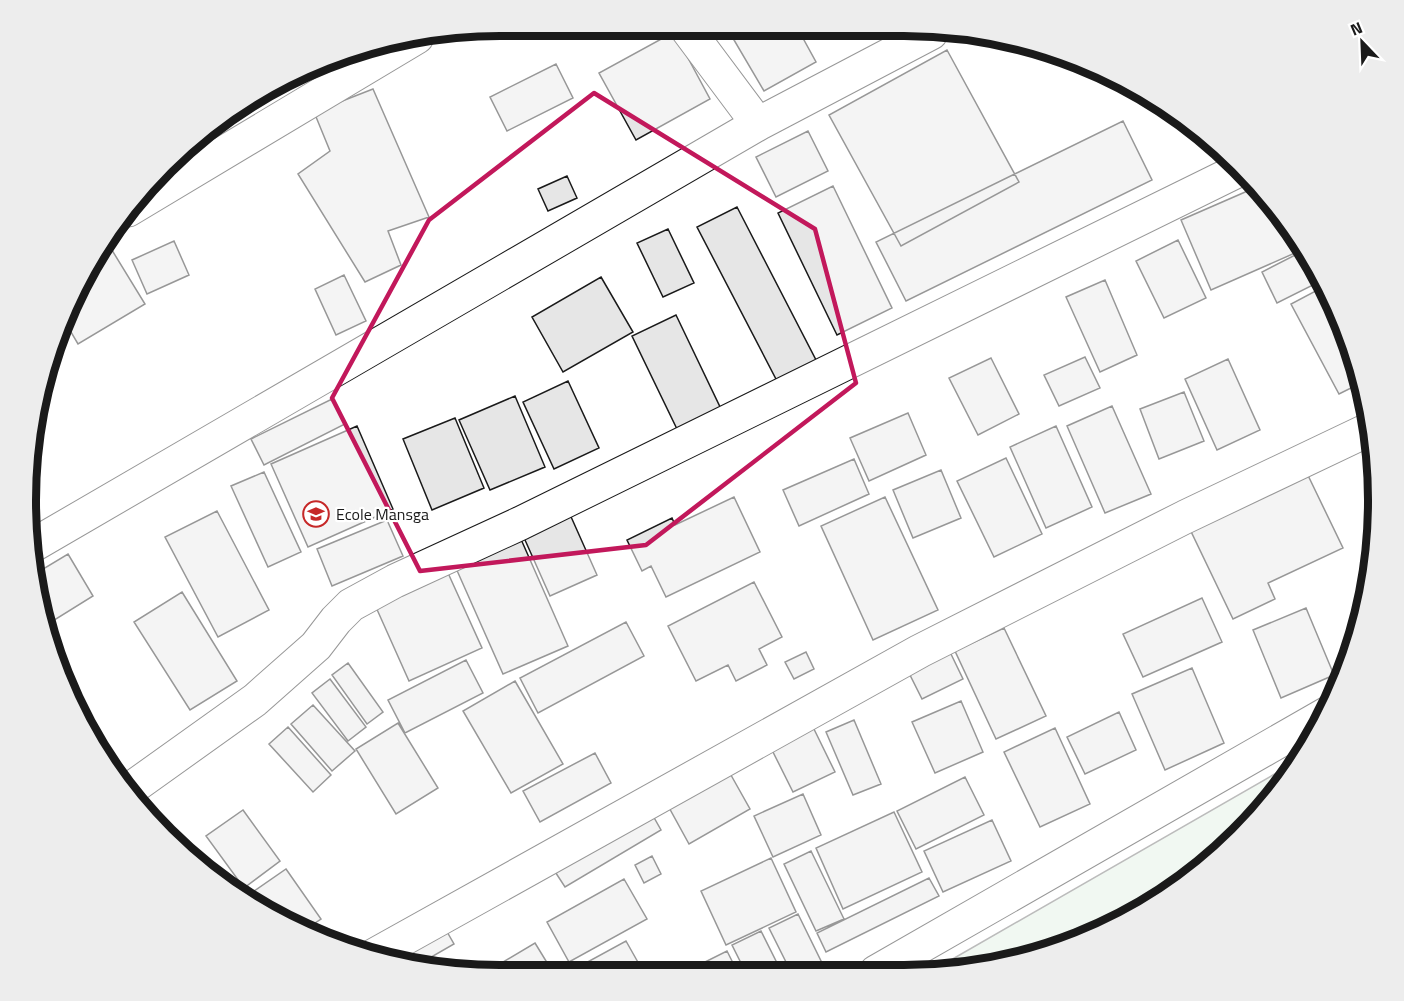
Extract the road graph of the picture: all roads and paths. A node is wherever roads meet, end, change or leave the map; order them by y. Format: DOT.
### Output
graph roads {
  1 [pos="692,36"];
  2 [pos="925,37"];
  3 [pos="400,47"];
  4 [pos="758,124"];
  5 [pos="1233,173"];
  6 [pos="148,198"];
  7 [pos="1363,432"];
  8 [pos="38,541"];
  9 [pos="1311,722"];
  10 [pos="134,786"];
  11 [pos="384,950"];
  12 [pos="888,965"];
  1 -- 4 [label="street"];
  2 -- 4 [label="street"];
  3 -- 6 [label="street"];
  4 -- 8 [label="street"];
  5 -- 10 [label="street"];
  7 -- 11 [label="street"];
  9 -- 12 [label="street"];
}
